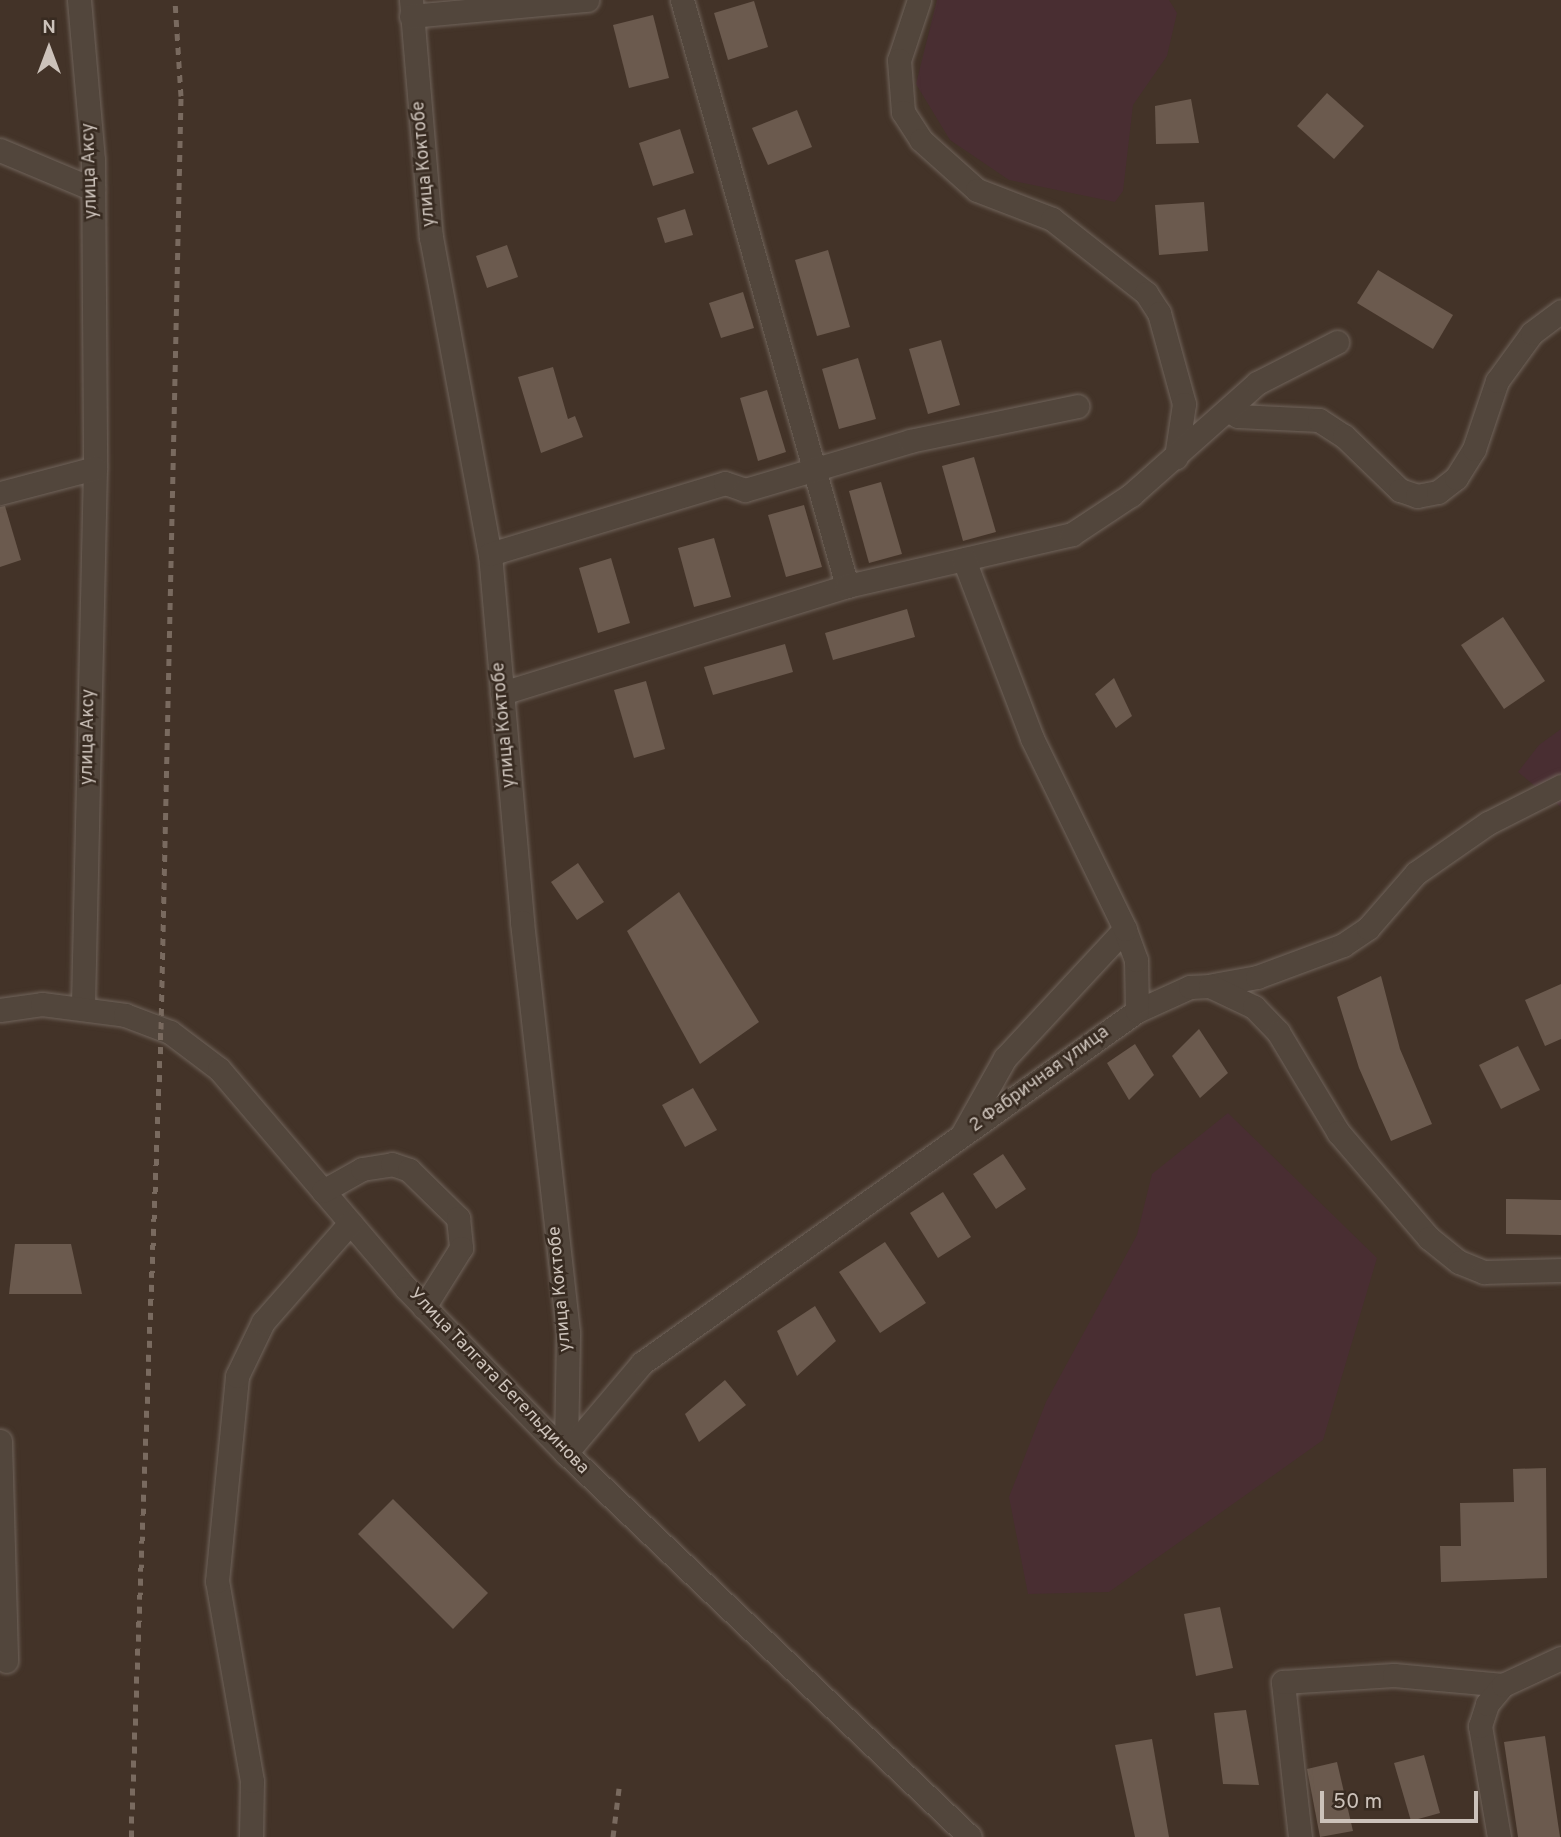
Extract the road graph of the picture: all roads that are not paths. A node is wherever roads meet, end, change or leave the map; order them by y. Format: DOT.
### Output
graph roads {
  1 [pos="79,0"];
  2 [pos="587,0"];
  3 [pos="682,0"];
  4 [pos="919,0"];
  5 [pos="411,8"];
  6 [pos="0,150"];
  7 [pos="93,189"];
  8 [pos="1561,311"];
  9 [pos="1337,342"];
  10 [pos="1077,406"];
  11 [pos="1229,411"];
  12 [pos="1176,457"];
  13 [pos="95,468"];
  14 [pos="817,469"];
  15 [pos="0,494"];
  16 [pos="490,554"];
  17 [pos="964,560"];
  18 [pos="847,586"];
  19 [pos="502,693"];
  20 [pos="1561,786"];
  21 [pos="1125,929"];
  22 [pos="1210,986"];
  23 [pos="83,1006"];
  24 [pos="0,1010"];
  25 [pos="1137,1011"];
  26 [pos="961,1137"];
  27 [pos="323,1191"];
  28 [pos="350,1223"];
  29 [pos="1561,1270"];
  30 [pos="424,1307"];
  31 [pos="0,1441"];
  32 [pos="566,1453"];
  33 [pos="1561,1658"];
  34 [pos="6,1661"];
  35 [pos="1503,1685"];
  36 [pos="251,1837"];
  37 [pos="970,1837"];
  38 [pos="1300,1837"];
  39 [pos="1499,1837"];
  1 -- 7 [label="street, улица Аксу"];
  2 -- 5 [label="street"];
  3 -- 14 [label="street"];
  4 -- 12 [label="street"];
  5 -- 16 [label="street, улица Коктобе"];
  6 -- 7 [label="street"];
  7 -- 13 [label="street, улица Аксу"];
  8 -- 11 [label="street"];
  9 -- 11 [label="street"];
  10 -- 14 [label="street"];
  11 -- 12 [label="street"];
  12 -- 17 [label="street"];
  13 -- 15 [label="street"];
  13 -- 23 [label="street, улица Аксу"];
  14 -- 16 [label="street"];
  14 -- 18 [label="street"];
  16 -- 19 [label="street, улица Коктобе"];
  17 -- 18 [label="street"];
  17 -- 21 [label="street"];
  18 -- 19 [label="street"];
  19 -- 32 [label="street, улица Коктобе"];
  20 -- 22 [label="street, 2 Фабричная улица"];
  21 -- 25 [label="street"];
  21 -- 26 [label="street"];
  22 -- 25 [label="street, 2 Фабричная улица"];
  22 -- 29 [label="street"];
  23 -- 24 [label="street, Улица Талгата Бегельдинова"];
  23 -- 27 [label="street, Улица Талгата Бегельдинова"];
  25 -- 26 [label="street, 2 Фабричная улица"];
  26 -- 32 [label="street, 2 Фабричная улица"];
  27 -- 28 [label="street, Улица Талгата Бегельдинова"];
  27 -- 30 [label="street"];
  28 -- 30 [label="street, Улица Талгата Бегельдинова"];
  28 -- 36 [label="street"];
  30 -- 32 [label="street, Улица Талгата Бегельдинова"];
  31 -- 34 [label="street"];
  32 -- 37 [label="street, Улица Талгата Бегельдинова"];
  33 -- 35 [label="street"];
  35 -- 38 [label="street"];
  35 -- 39 [label="street"];
}
